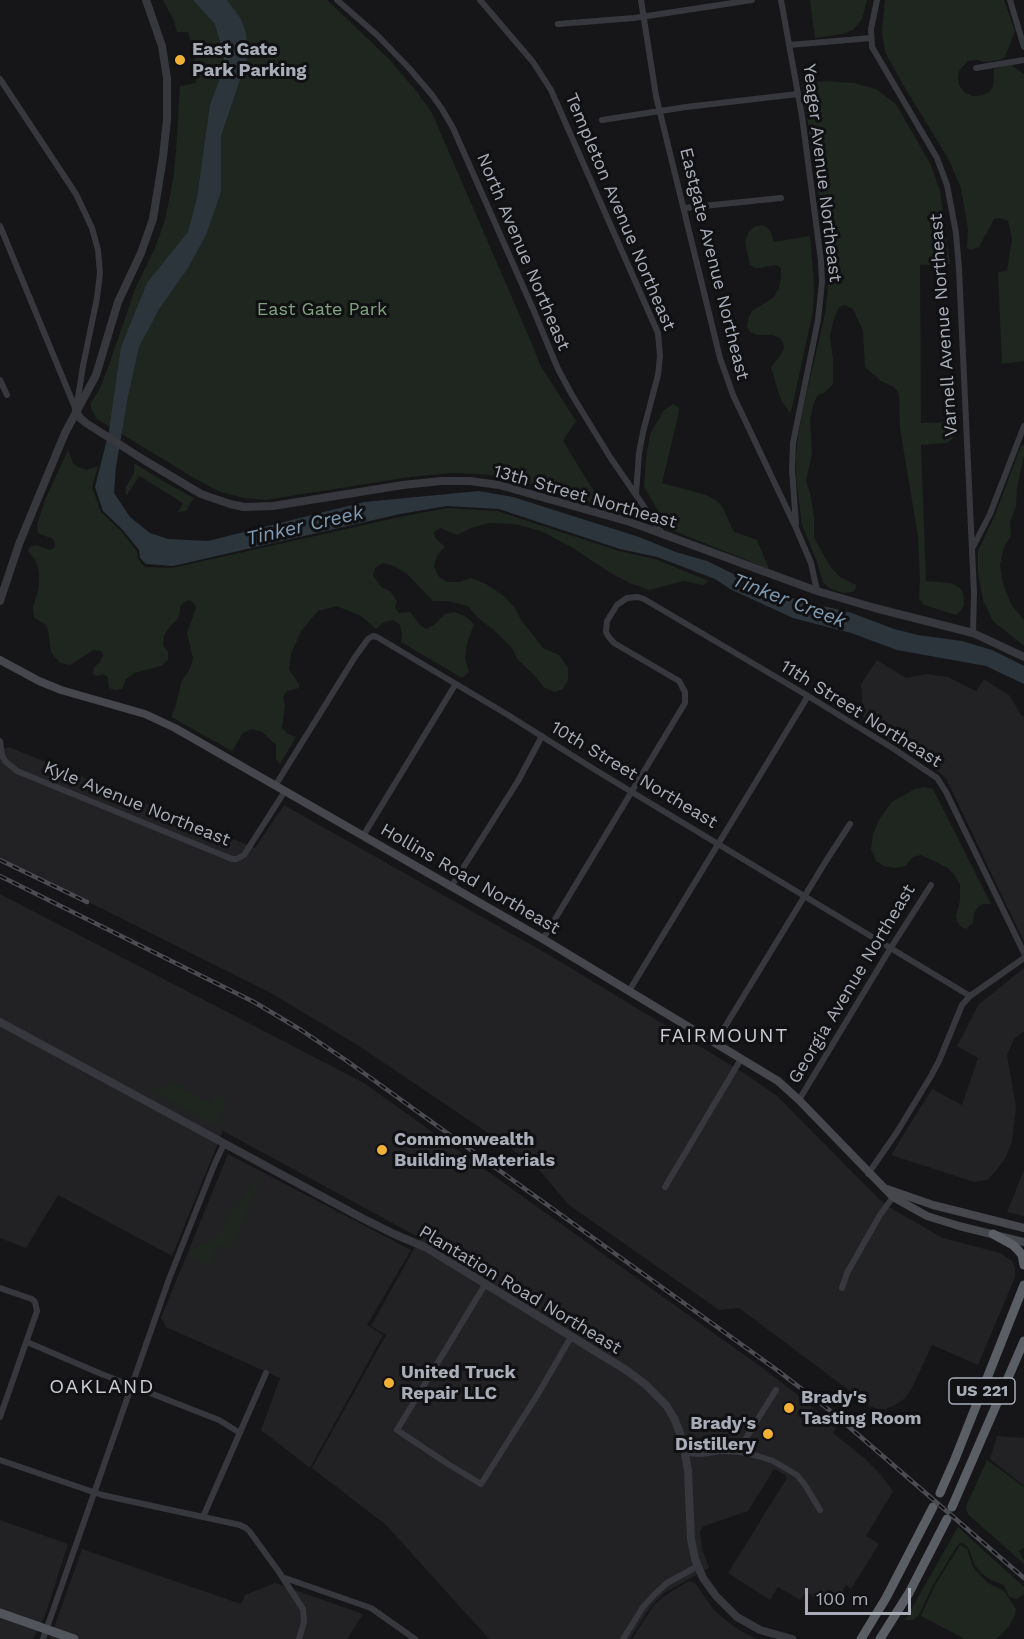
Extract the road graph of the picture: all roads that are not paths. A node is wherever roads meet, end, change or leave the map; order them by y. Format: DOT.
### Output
graph roads {
  1 [pos="146,0"];
  2 [pos="337,0"];
  3 [pos="480,0"];
  4 [pos="641,0"];
  5 [pos="752,0"];
  6 [pos="781,0"];
  7 [pos="877,0"];
  8 [pos="1010,0"];
  9 [pos="643,16"];
  10 [pos="558,24"];
  11 [pos="871,38"];
  12 [pos="789,45"];
  13 [pos="1024,47"];
  14 [pos="1024,60"];
  15 [pos="976,68"];
  16 [pos="0,79"];
  17 [pos="798,93"];
  18 [pos="660,111"];
  19 [pos="603,120"];
  20 [pos="781,198"];
  21 [pos="684,208"];
  22 [pos="0,226"];
  23 [pos="0,380"];
  24 [pos="7,395"];
  25 [pos="76,410"];
  26 [pos="1024,426"];
  27 [pos="636,495"];
  28 [pos="796,528"];
  29 [pos="662,533"];
  30 [pos="972,550"];
  31 [pos="817,591"];
  32 [pos="0,601"];
  33 [pos="973,633"];
  34 [pos="1024,657"];
  35 [pos="0,660"];
  36 [pos="455,685"];
  37 [pos="808,696"];
  38 [pos="542,736"];
  39 [pos="0,741"];
  40 [pos="275,786"];
  41 [pos="285,791"];
  42 [pos="632,791"];
  43 [pos="850,824"];
  44 [pos="363,836"];
  45 [pos="718,843"];
  46 [pos="931,885"];
  47 [pos="451,887"];
  48 [pos="805,896"];
  49 [pos="543,939"];
  50 [pos="890,949"];
  51 [pos="1024,953"];
  52 [pos="1024,958"];
  53 [pos="629,991"];
  54 [pos="970,996"];
  55 [pos="0,1022"];
  56 [pos="715,1043"];
  57 [pos="741,1059"];
  58 [pos="799,1100"];
  59 [pos="224,1144"];
  60 [pos="868,1173"];
  61 [pos="665,1187"];
  62 [pos="884,1188"];
  63 [pos="893,1197"];
  64 [pos="1024,1228"];
  65 [pos="993,1234"];
  66 [pos="1024,1242"];
  67 [pos="1024,1264"];
  68 [pos="486,1283"];
  69 [pos="1024,1284"];
  70 [pos="0,1288"];
  71 [pos="842,1288"];
  72 [pos="572,1337"];
  73 [pos="1024,1341"];
  74 [pos="27,1342"];
  75 [pos="266,1373"];
  76 [pos="131,1386"];
  77 [pos="776,1390"];
  78 [pos="0,1417"];
  79 [pos="240,1433"];
  80 [pos="740,1452"];
  81 [pos="686,1453"];
  82 [pos="0,1460"];
  83 [pos="94,1492"];
  84 [pos="940,1493"];
  85 [pos="933,1507"];
  86 [pos="952,1507"];
  87 [pos="820,1510"];
  88 [pos="203,1517"];
  89 [pos="947,1519"];
  90 [pos="698,1566"];
  91 [pos="282,1577"];
  92 [pos="0,1613"];
  93 [pos="44,1634"];
  94 [pos="74,1639"];
  95 [pos="299,1639"];
  96 [pos="415,1639"];
  97 [pos="623,1639"];
  98 [pos="792,1639"];
  99 [pos="861,1639"];
  100 [pos="880,1639"];
  1 -- 25 [label="street"];
  2 -- 27 [label="street, North Avenue Northeast"];
  3 -- 27 [label="street, Templeton Avenue Northeast"];
  4 -- 9 [label="street, Eastgate Avenue Northeast"];
  5 -- 9 [label="street"];
  6 -- 12 [label="street, Yeager Avenue Northeast"];
  7 -- 11 [label="street, Varnell Avenue Northeast"];
  8 -- 13 [label="street"];
  9 -- 10 [label="street"];
  9 -- 18 [label="street, Eastgate Avenue Northeast"];
  11 -- 12 [label="street"];
  11 -- 30 [label="street, Varnell Avenue Northeast"];
  12 -- 17 [label="street, Yeager Avenue Northeast"];
  14 -- 15 [label="street"];
  16 -- 25 [label="street"];
  17 -- 18 [label="street"];
  17 -- 28 [label="street, Yeager Avenue Northeast"];
  18 -- 19 [label="street"];
  18 -- 21 [label="street, Eastgate Avenue Northeast"];
  20 -- 21 [label="street"];
  21 -- 28 [label="street, Eastgate Avenue Northeast"];
  22 -- 25 [label="street"];
  23 -- 24 [label="street"];
  25 -- 29 [label="street, 13th Street Northeast"];
  25 -- 32 [label="street"];
  26 -- 30 [label="street"];
  27 -- 29 [label="street, North Avenue Northeast"];
  28 -- 31 [label="street, Eastgate Avenue Northeast"];
  29 -- 31 [label="street, 13th Street Northeast"];
  30 -- 33 [label="street, Varnell Avenue Northeast"];
  31 -- 33 [label="street, 13th Street Northeast"];
  33 -- 34 [label="street, 13th Street Northeast"];
  35 -- 40 [label="main road, Hollins Road Northeast"];
  36 -- 38 [label="street, 10th Street Northeast"];
  36 -- 40 [label="street, 10th Street Northeast"];
  36 -- 44 [label="street"];
  37 -- 42 [label="street, 11th Street Northeast"];
  37 -- 45 [label="street"];
  37 -- 51 [label="street, 11th Street Northeast"];
  38 -- 42 [label="street, 10th Street Northeast"];
  38 -- 47 [label="street"];
  39 -- 41 [label="street, Kyle Avenue Northeast"];
  40 -- 41 [label="main road, Hollins Road Northeast"];
  41 -- 44 [label="main road, Hollins Road Northeast"];
  42 -- 45 [label="street, 10th Street Northeast"];
  42 -- 49 [label="street"];
  43 -- 48 [label="street"];
  44 -- 47 [label="main road, Hollins Road Northeast"];
  45 -- 48 [label="street, 10th Street Northeast"];
  45 -- 53 [label="street"];
  46 -- 50 [label="street, Georgia Avenue Northeast"];
  47 -- 49 [label="main road, Hollins Road Northeast"];
  48 -- 50 [label="street, 10th Street Northeast"];
  48 -- 56 [label="street"];
  49 -- 53 [label="main road, Hollins Road Northeast"];
  50 -- 54 [label="street, 10th Street Northeast"];
  50 -- 58 [label="street, Georgia Avenue Northeast"];
  52 -- 54 [label="street"];
  53 -- 56 [label="main road, Hollins Road Northeast"];
  54 -- 60 [label="street"];
  55 -- 59 [label="street, Plantation Road Northeast"];
  56 -- 57 [label="main road, Hollins Road Northeast"];
  57 -- 58 [label="main road, Hollins Road Northeast"];
  57 -- 61 [label="street"];
  58 -- 60 [label="main road, Hollins Road Northeast"];
  59 -- 68 [label="street, Plantation Road Northeast"];
  59 -- 76 [label="street"];
  60 -- 62 [label="main road, Hollins Road Northeast"];
  62 -- 63 [label="main road, Hollins Road Northeast"];
  62 -- 64 [label="main road, Hollins Road Northeast"];
  63 -- 65 [label="main road, Hollins Road Northeast"];
  63 -- 71 [label="street"];
  65 -- 66 [label="main road, Hollins Road Northeast"];
  65 -- 67 [label="highway"];
  68 -- 72 [label="street, Plantation Road Northeast"];
  68 -- 72 [label="street"];
  69 -- 84 [label="highway, US 221"];
  70 -- 74 [label="street"];
  72 -- 81 [label="street, Plantation Road Northeast"];
  73 -- 86 [label="highway, US 221"];
  74 -- 76 [label="street"];
  74 -- 78 [label="street"];
  75 -- 79 [label="street"];
  76 -- 79 [label="street"];
  76 -- 83 [label="street"];
  77 -- 80 [label="street"];
  79 -- 88 [label="street"];
  80 -- 81 [label="street"];
  80 -- 87 [label="street"];
  81 -- 90 [label="street, Plantation Road Northeast"];
  82 -- 83 [label="street"];
  83 -- 88 [label="street"];
  83 -- 93 [label="street"];
  85 -- 99 [label="highway"];
  88 -- 91 [label="street"];
  89 -- 100 [label="highway"];
  90 -- 97 [label="street"];
  90 -- 98 [label="street, Plantation Road Northeast"];
  91 -- 95 [label="street"];
  91 -- 96 [label="street"];
  92 -- 93 [label="main road"];
  93 -- 94 [label="main road"];
}
